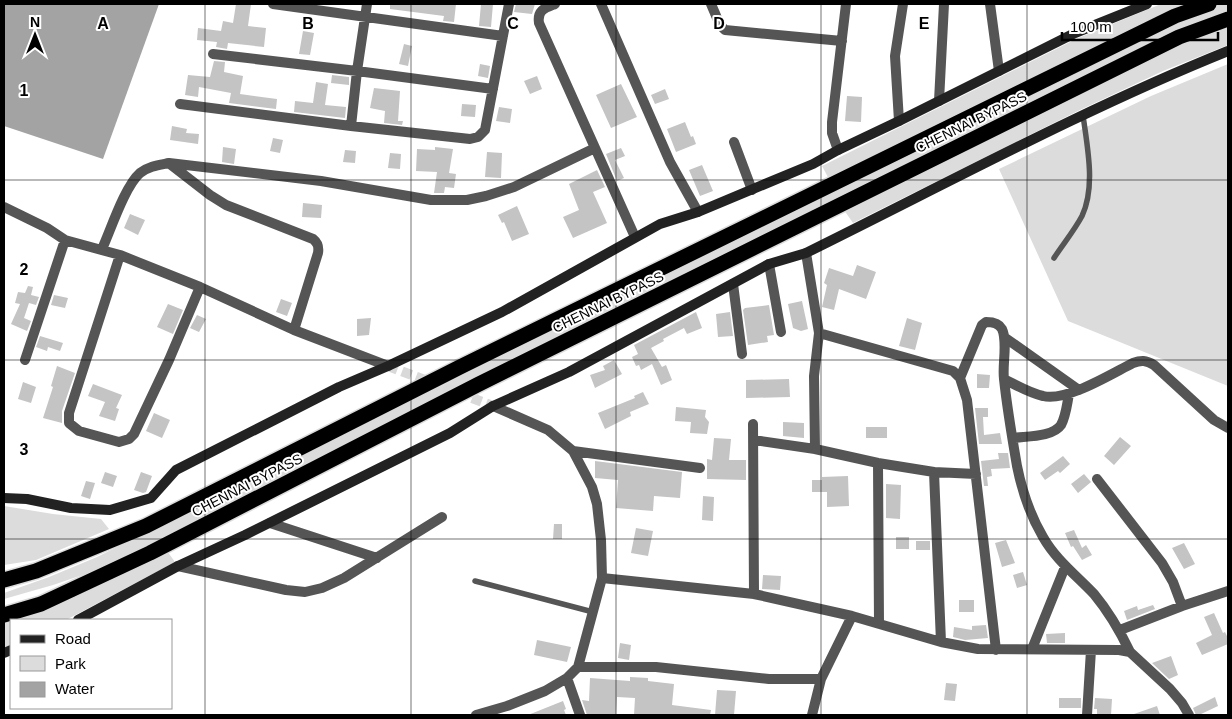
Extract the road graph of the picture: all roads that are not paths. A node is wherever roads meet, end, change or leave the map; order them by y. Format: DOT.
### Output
graph roads {
  1 [pos="273,4"];
  2 [pos="367,4"];
  3 [pos="509,4"];
  4 [pos="555,4"];
  5 [pos="601,4"];
  6 [pos="711,4"];
  7 [pos="846,4"];
  8 [pos="903,4"];
  9 [pos="944,4"];
  10 [pos="990,4"];
  11 [pos="1147,4"];
  12 [pos="1208,4"];
  13 [pos="365,17"];
  14 [pos="1228,19"];
  15 [pos="503,36"];
  16 [pos="842,41"];
  17 [pos="1228,51"];
  18 [pos="213,54"];
  19 [pos="357,71"];
  20 [pos="999,71"];
  21 [pos="493,89"];
  22 [pos="939,101"];
  23 [pos="180,104"];
  24 [pos="1082,115"];
  25 [pos="899,121"];
  26 [pos="351,126"];
  27 [pos="734,142"];
  28 [pos="594,148"];
  29 [pos="838,150"];
  30 [pos="169,163"];
  31 [pos="752,190"];
  32 [pos="4,206"];
  33 [pos="698,212"];
  34 [pos="635,237"];
  35 [pos="65,240"];
  36 [pos="102,249"];
  37 [pos="806,252"];
  38 [pos="120,255"];
  39 [pos="1054,258"];
  40 [pos="769,264"];
  41 [pos="733,284"];
  42 [pos="200,287"];
  43 [pos="294,330"];
  44 [pos="780,332"];
  45 [pos="820,333"];
  46 [pos="1004,337"];
  47 [pos="742,354"];
  48 [pos="25,360"];
  49 [pos="388,366"];
  50 [pos="960,378"];
  51 [pos="1004,379"];
  52 [pos="1074,392"];
  53 [pos="493,406"];
  54 [pos="754,424"];
  55 [pos="1228,428"];
  56 [pos="1013,438"];
  57 [pos="754,440"];
  58 [pos="815,449"];
  59 [pos="573,451"];
  60 [pos="878,463"];
  61 [pos="700,468"];
  62 [pos="934,472"];
  63 [pos="976,474"];
  64 [pos="1097,480"];
  65 [pos="4,498"];
  66 [pos="442,517"];
  67 [pos="270,523"];
  68 [pos="377,558"];
  69 [pos="178,566"];
  70 [pos="1065,567"];
  71 [pos="602,578"];
  72 [pos="4,580"];
  73 [pos="475,581"];
  74 [pos="1228,591"];
  75 [pos="754,594"];
  76 [pos="1182,606"];
  77 [pos="593,612"];
  78 [pos="4,614"];
  79 [pos="852,616"];
  80 [pos="80,619"];
  81 [pos="879,624"];
  82 [pos="1120,630"];
  83 [pos="941,642"];
  84 [pos="1032,649"];
  85 [pos="996,650"];
  86 [pos="1092,650"];
  87 [pos="1130,652"];
  88 [pos="578,666"];
  89 [pos="567,678"];
  90 [pos="821,679"];
  91 [pos="476,715"];
  92 [pos="580,715"];
  93 [pos="812,715"];
  94 [pos="1088,715"];
  95 [pos="1189,715"];
  1 -- 13 [label="street"];
  2 -- 13 [label="street"];
  3 -- 15 [label="street"];
  4 -- 28 [label="street"];
  5 -- 33 [label="street"];
  6 -- 16 [label="street"];
  7 -- 16 [label="street"];
  8 -- 25 [label="street"];
  9 -- 22 [label="street"];
  10 -- 20 [label="street"];
  11 -- 20 [label="street"];
  12 -- 72 [label="highway, CHENNAI BYPASS"];
  13 -- 15 [label="street"];
  13 -- 19 [label="street"];
  14 -- 78 [label="highway, CHENNAI BYPASS"];
  15 -- 21 [label="street"];
  16 -- 29 [label="street"];
  17 -- 24 [label="street"];
  18 -- 19 [label="street"];
  19 -- 21 [label="street"];
  19 -- 26 [label="street"];
  20 -- 22 [label="street"];
  21 -- 26 [label="street"];
  22 -- 25 [label="street"];
  23 -- 26 [label="street"];
  24 -- 37 [label="street"];
  24 -- 39 [label="lane"];
  25 -- 29 [label="street"];
  27 -- 31 [label="street"];
  28 -- 30 [label="street"];
  28 -- 34 [label="street"];
  29 -- 31 [label="street"];
  30 -- 36 [label="street"];
  30 -- 43 [label="street"];
  31 -- 33 [label="street"];
  32 -- 35 [label="street"];
  33 -- 34 [label="street"];
  34 -- 49 [label="street"];
  35 -- 36 [label="street"];
  35 -- 48 [label="street"];
  36 -- 38 [label="street"];
  37 -- 40 [label="street"];
  37 -- 45 [label="street"];
  38 -- 42 [label="street"];
  38 -- 42 [label="street"];
  40 -- 41 [label="street"];
  40 -- 44 [label="street"];
  41 -- 47 [label="street"];
  41 -- 53 [label="street"];
  42 -- 43 [label="street"];
  43 -- 49 [label="street"];
  45 -- 50 [label="street"];
  45 -- 58 [label="street"];
  46 -- 50 [label="street"];
  46 -- 51 [label="street"];
  46 -- 52 [label="street"];
  49 -- 65 [label="street"];
  50 -- 63 [label="street"];
  51 -- 52 [label="street"];
  51 -- 56 [label="street"];
  52 -- 55 [label="street"];
  52 -- 56 [label="street"];
  53 -- 59 [label="street"];
  53 -- 67 [label="street"];
  54 -- 57 [label="street"];
  56 -- 70 [label="street"];
  57 -- 58 [label="street"];
  57 -- 75 [label="street"];
  58 -- 60 [label="street"];
  59 -- 61 [label="street"];
  59 -- 71 [label="street"];
  60 -- 62 [label="street"];
  60 -- 81 [label="street"];
  62 -- 63 [label="street"];
  62 -- 83 [label="street"];
  63 -- 85 [label="street"];
  64 -- 76 [label="street"];
  66 -- 68 [label="street"];
  67 -- 68 [label="street"];
  67 -- 69 [label="street"];
  68 -- 69 [label="street"];
  69 -- 80 [label="street"];
  70 -- 82 [label="street"];
  70 -- 84 [label="street"];
  71 -- 75 [label="street"];
  71 -- 77 [label="street"];
  73 -- 77 [label="lane"];
  74 -- 76 [label="street"];
  75 -- 79 [label="street"];
  76 -- 82 [label="street"];
  77 -- 88 [label="street"];
  79 -- 81 [label="street"];
  79 -- 90 [label="street"];
  81 -- 83 [label="street"];
  82 -- 87 [label="street"];
  83 -- 85 [label="street"];
  84 -- 85 [label="street"];
  84 -- 86 [label="street"];
  86 -- 87 [label="street"];
  86 -- 94 [label="street"];
  87 -- 95 [label="street"];
  88 -- 89 [label="street"];
  88 -- 90 [label="street"];
  89 -- 91 [label="street"];
  89 -- 92 [label="street"];
  90 -- 93 [label="street"];
}
